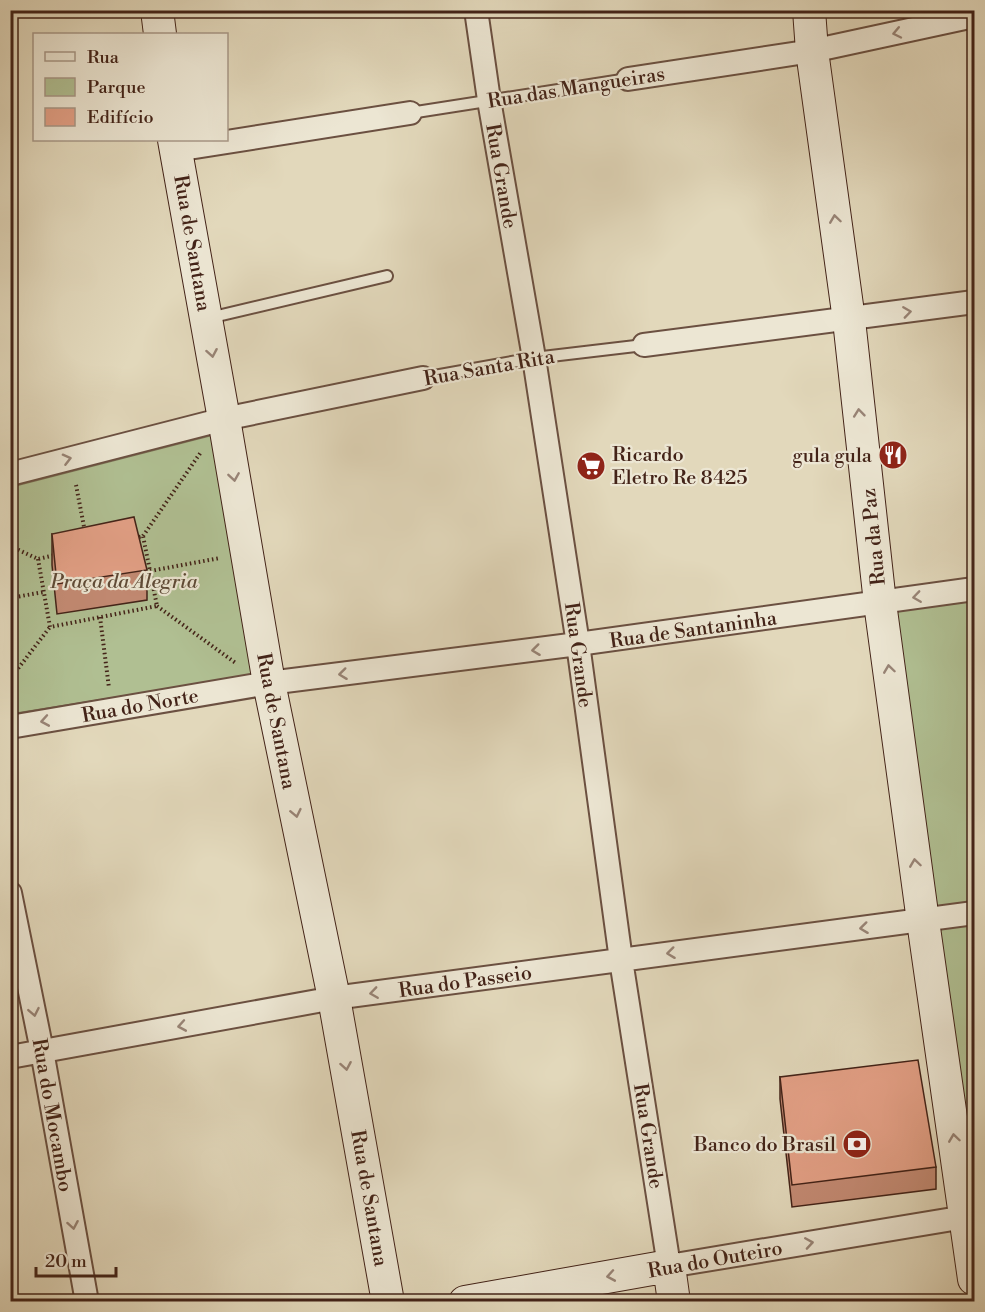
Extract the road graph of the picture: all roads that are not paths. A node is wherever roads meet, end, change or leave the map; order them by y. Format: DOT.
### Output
graph roads {
  1 [pos="157,10"];
  2 [pos="476,10"];
  3 [pos="809,10"];
  4 [pos="975,16"];
  5 [pos="160,33"];
  6 [pos="812,51"];
  7 [pos="628,79"];
  8 [pos="489,100"];
  9 [pos="410,113"];
  10 [pos="228,138"];
  11 [pos="204,141"];
  12 [pos="175,145"];
  13 [pos="387,276"];
  14 [pos="975,302"];
  15 [pos="206,319"];
  16 [pos="849,320"];
  17 [pos="644,345"];
  18 [pos="534,358"];
  19 [pos="423,378"];
  20 [pos="225,419"];
  21 [pos="10,474"];
  22 [pos="975,589"];
  23 [pos="880,603"];
  24 [pos="578,645"];
  25 [pos="268,683"];
  26 [pos="10,727"];
  27 [pos="10,893"];
  28 [pos="975,913"];
  29 [pos="922,921"];
  30 [pos="621,960"];
  31 [pos="334,998"];
  32 [pos="42,1051"];
  33 [pos="10,1057"];
  34 [pos="965,1217"];
  35 [pos="669,1266"];
  36 [pos="975,1279"];
  37 [pos="87,1302"];
  38 [pos="388,1302"];
  39 [pos="465,1302"];
  40 [pos="674,1302"];
  1 -- 5 [label="street"];
  2 -- 8 [label="street, Rua Grande"];
  3 -- 6 [label="street, Rua da Paz"];
  4 -- 6 [label="street, Rua das Mangueiras, one-way"];
  6 -- 7 [label="street, Rua das Mangueiras"];
  16 -- 6 [label="street, Rua da Paz, one-way"];
  7 -- 8 [label="lane, Rua das Mangueiras"];
  8 -- 9 [label="lane, Rua das Mangueiras"];
  8 -- 18 [label="street, Rua Grande"];
  9 -- 10 [label="street, Rua das Mangueiras"];
  11 -- 12 [label="street, Rua das Mangueiras"];
  12 -- 15 [label="street, Rua de Santana"];
  13 -- 15 [label="lane"];
  16 -- 14 [label="street, Rua Santa Rita, one-way"];
  15 -- 20 [label="street, Rua de Santana, one-way"];
  16 -- 17 [label="street, Rua Santa Rita"];
  23 -- 16 [label="street, Rua da Paz, one-way"];
  17 -- 18 [label="lane, Rua Santa Rita"];
  18 -- 19 [label="lane, Rua Santa Rita"];
  18 -- 24 [label="street, Rua Grande"];
  19 -- 20 [label="street, Rua Santa Rita"];
  21 -- 20 [label="street, Rua Santa Rita, one-way"];
  20 -- 25 [label="street, Rua de Santana, one-way"];
  22 -- 23 [label="street, Rua de Santaninha, one-way"];
  23 -- 24 [label="street, Rua de Santaninha"];
  29 -- 23 [label="street, Rua da Paz, one-way"];
  24 -- 25 [label="street, Rua de Santaninha, one-way"];
  24 -- 30 [label="street, Rua Grande"];
  25 -- 26 [label="street, Rua do Norte, one-way"];
  25 -- 31 [label="street, Rua de Santana, one-way"];
  27 -- 32 [label="street, Rua do Mocambo, one-way"];
  28 -- 29 [label="street, Rua do Passeio"];
  29 -- 30 [label="street, Rua do Passeio, one-way"];
  34 -- 29 [label="street, Rua da Paz, one-way"];
  30 -- 31 [label="street, Rua do Passeio, one-way"];
  30 -- 35 [label="street, Rua Grande"];
  31 -- 32 [label="street, Rua do Passeio, one-way"];
  31 -- 38 [label="street, Rua de Santana, one-way"];
  32 -- 33 [label="street, Rua do Passeio"];
  32 -- 37 [label="street, Rua do Mocambo, one-way"];
  35 -- 34 [label="street, Rua do Outeiro, one-way"];
  34 -- 36 [label="street, Rua da Paz"];
  35 -- 39 [label="street, Rua do Outeiro, one-way"];
  35 -- 40 [label="street, Rua Grande"];
}
